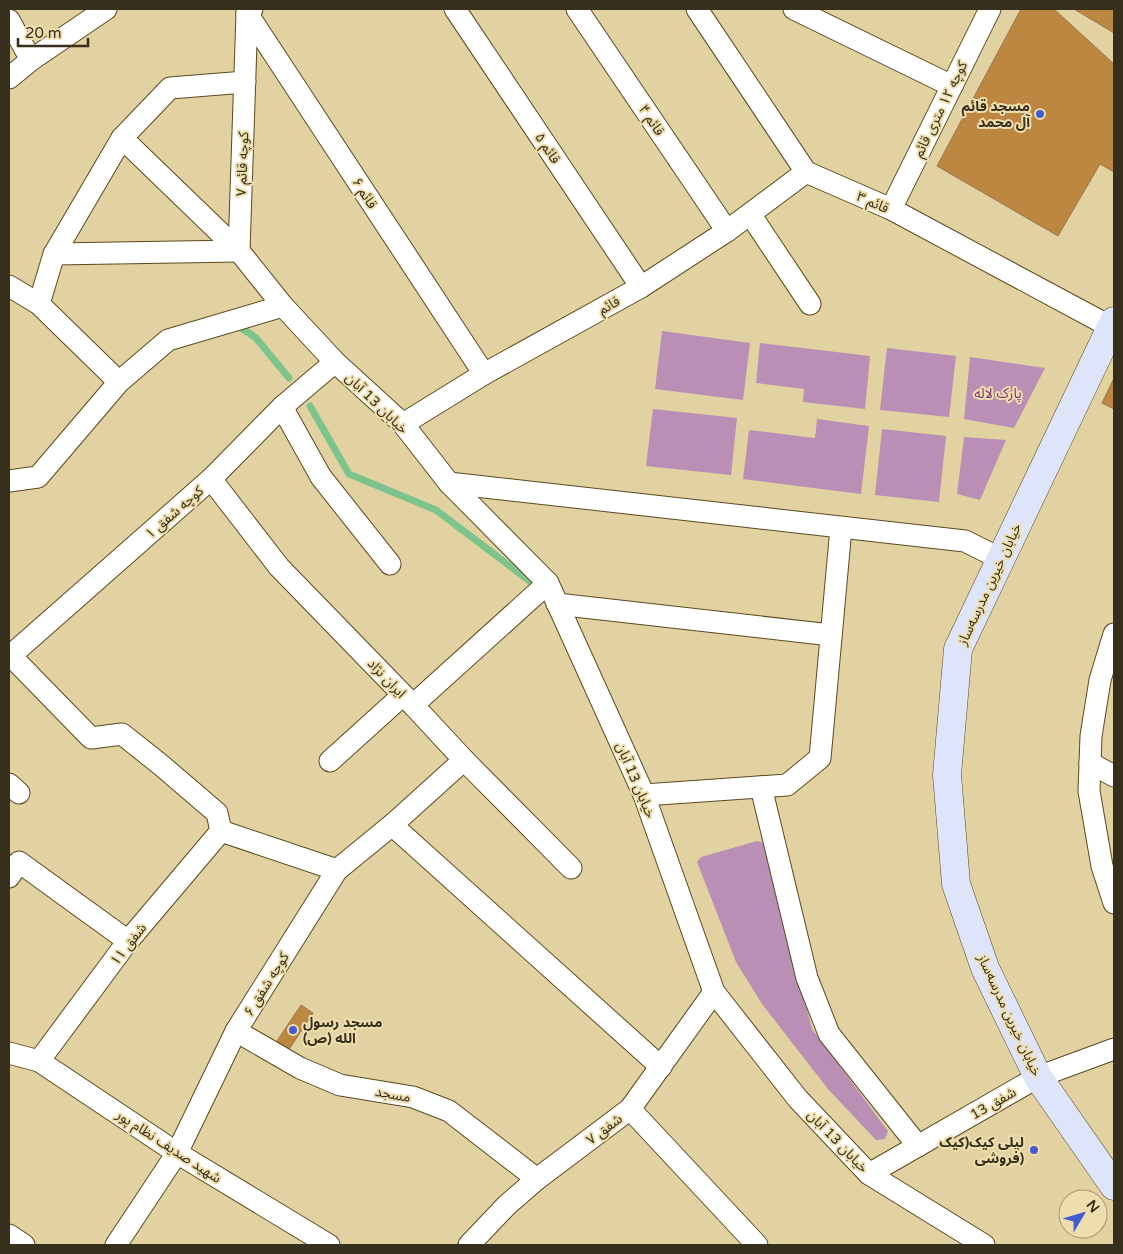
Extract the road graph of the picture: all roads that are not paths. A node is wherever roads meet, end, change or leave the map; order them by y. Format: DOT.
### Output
graph roads {
  1 [pos="106,9"];
  2 [pos="455,9"];
  3 [pos="577,9"];
  4 [pos="697,9"];
  5 [pos="794,9"];
  6 [pos="990,9"];
  7 [pos="249,11"];
  8 [pos="9,20"];
  9 [pos="31,60"];
  10 [pos="9,78"];
  11 [pos="244,82"];
  12 [pos="952,86"];
  13 [pos="122,138"];
  14 [pos="806,172"];
  15 [pos="891,210"];
  16 [pos="750,214"];
  17 [pos="727,231"];
  18 [pos="239,251"];
  19 [pos="54,254"];
  20 [pos="9,286"];
  21 [pos="641,287"];
  22 [pos="39,304"];
  23 [pos="810,304"];
  24 [pos="283,306"];
  25 [pos="1112,330"];
  26 [pos="335,362"];
  27 [pos="484,374"];
  28 [pos="119,382"];
  29 [pos="282,407"];
  30 [pos="403,424"];
  31 [pos="212,479"];
  32 [pos="9,481"];
  33 [pos="449,483"];
  34 [pos="842,528"];
  35 [pos="1001,559"];
  36 [pos="390,564"];
  37 [pos="548,583"];
  38 [pos="557,604"];
  39 [pos="1114,634"];
  40 [pos="831,635"];
  41 [pos="10,657"];
  42 [pos="1111,658"];
  43 [pos="408,700"];
  44 [pos="464,760"];
  45 [pos="330,761"];
  46 [pos="1090,763"];
  47 [pos="1114,776"];
  48 [pos="761,787"];
  49 [pos="644,795"];
  50 [pos="392,825"];
  51 [pos="221,831"];
  52 [pos="571,868"];
  53 [pos="337,870"];
  54 [pos="9,877"];
  55 [pos="1114,903"];
  56 [pos="128,941"];
  57 [pos="714,992"];
  58 [pos="236,1031"];
  59 [pos="1114,1049"];
  60 [pos="9,1052"];
  61 [pos="39,1061"];
  62 [pos="661,1067"];
  63 [pos="1038,1077"];
  64 [pos="630,1109"];
  65 [pos="918,1146"];
  66 [pos="177,1153"];
  67 [pos="869,1174"];
  68 [pos="537,1179"];
  69 [pos="1114,1186"];
  70 [pos="9,1235"];
  71 [pos="24,1245"];
  72 [pos="116,1245"];
  73 [pos="329,1245"];
  74 [pos="469,1245"];
  75 [pos="757,1245"];
  76 [pos="984,1245"];
  1 -- 9 [label="street"];
  2 -- 21 [label="street, قائم ۵"];
  3 -- 17 [label="street, قائم ۴"];
  4 -- 14 [label="street"];
  5 -- 12 [label="street"];
  6 -- 12 [label="street, کوچه ۱۲ متری قائم"];
  7 -- 11 [label="street, کوچه قائم ۷"];
  7 -- 27 [label="street, قائم ۶"];
  8 -- 9 [label="street"];
  9 -- 10 [label="street"];
  11 -- 13 [label="street"];
  11 -- 18 [label="street, کوچه قائم ۷"];
  12 -- 15 [label="street, کوچه ۱۲ متری قائم"];
  13 -- 18 [label="street"];
  13 -- 19 [label="street"];
  14 -- 15 [label="street, قائم ۳"];
  14 -- 16 [label="street, قائم"];
  15 -- 25 [label="street, قائم ۳"];
  16 -- 17 [label="street, قائم"];
  16 -- 23 [label="street"];
  17 -- 21 [label="street, قائم"];
  18 -- 19 [label="street"];
  18 -- 24 [label="street"];
  19 -- 22 [label="street"];
  20 -- 22 [label="street"];
  21 -- 27 [label="street, قائم"];
  22 -- 28 [label="street"];
  24 -- 26 [label="street, خیابان 13 آبان"];
  24 -- 28 [label="street"];
  25 -- 35 [label="main road, خیابان خیرین مدرسه‌ساز"];
  26 -- 29 [label="street, کوچه شفق ۱"];
  26 -- 30 [label="street, خیابان 13 آبان"];
  27 -- 30 [label="street, قائم"];
  28 -- 32 [label="street"];
  29 -- 31 [label="street, کوچه شفق ۱"];
  29 -- 36 [label="street"];
  30 -- 33 [label="street, خیابان 13 آبان"];
  31 -- 41 [label="street, کوچه شفق ۱"];
  31 -- 43 [label="street, ایران نژاد"];
  33 -- 34 [label="street"];
  33 -- 37 [label="street, خیابان 13 آبان"];
  34 -- 35 [label="street"];
  34 -- 40 [label="street"];
  35 -- 63 [label="main road, خیابان خیرین مدرسه‌ساز"];
  37 -- 38 [label="street, خیابان 13 آبان"];
  37 -- 43 [label="street"];
  38 -- 40 [label="street"];
  38 -- 49 [label="street, خیابان 13 آبان"];
  39 -- 42 [label="street"];
  40 -- 48 [label="street"];
  41 -- 51 [label="street"];
  42 -- 46 [label="street"];
  43 -- 44 [label="street, ایران نژاد"];
  43 -- 45 [label="street"];
  44 -- 50 [label="street, کوچه شفق ۶"];
  44 -- 52 [label="street, ایران نژاد"];
  46 -- 47 [label="street"];
  46 -- 55 [label="street"];
  48 -- 49 [label="street"];
  48 -- 65 [label="street"];
  49 -- 57 [label="street, خیابان 13 آبان"];
  50 -- 53 [label="street, کوچه شفق ۶"];
  50 -- 62 [label="street"];
  51 -- 53 [label="street"];
  51 -- 56 [label="street, شفق ۱۱"];
  53 -- 58 [label="street, کوچه شفق ۶"];
  54 -- 56 [label="street"];
  56 -- 61 [label="street, شفق ۱۱"];
  57 -- 62 [label="street, شفق ۷"];
  57 -- 67 [label="street, خیابان 13 آبان"];
  58 -- 66 [label="street, کوچه شفق ۶"];
  58 -- 68 [label="street, مسجد"];
  59 -- 63 [label="street, شفق 13"];
  60 -- 61 [label="street, شهید صدیف نظام پور"];
  61 -- 66 [label="street, شهید صدیف نظام پور"];
  62 -- 64 [label="street, شفق ۷"];
  63 -- 65 [label="street, شفق 13"];
  63 -- 69 [label="main road, خیابان خیرین مدرسه‌ساز"];
  64 -- 68 [label="street, شفق ۷"];
  64 -- 75 [label="street"];
  65 -- 67 [label="street, شفق 13"];
  66 -- 72 [label="street, کوچه شفق ۶"];
  66 -- 73 [label="street, شهید صدیف نظام پور"];
  67 -- 76 [label="street, خیابان 13 آبان"];
  68 -- 74 [label="street, شفق ۷"];
  70 -- 71 [label="street"];
}
